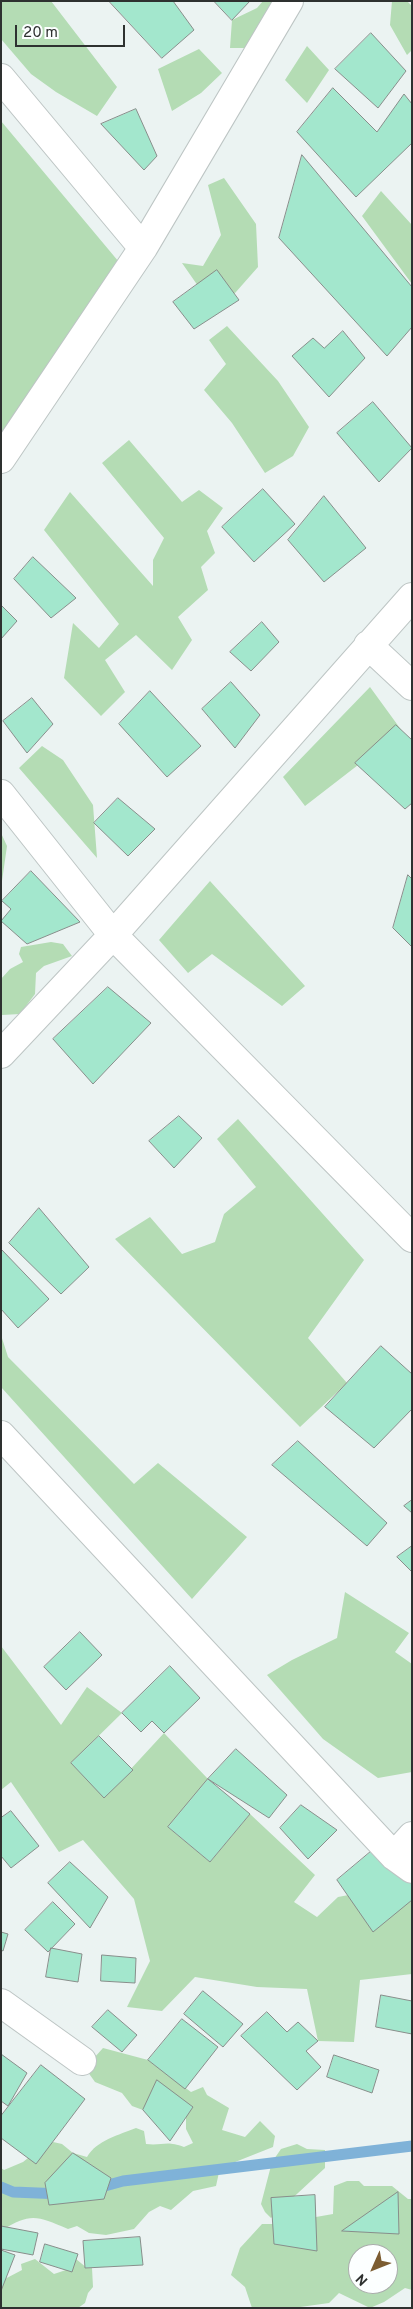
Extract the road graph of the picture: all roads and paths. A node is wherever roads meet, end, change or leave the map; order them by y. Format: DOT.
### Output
graph roads {
  1 [pos="289,1"];
  2 [pos="1,78"];
  3 [pos="143,248"];
  4 [pos="1,459"];
  5 [pos="412,596"];
  6 [pos="368,644"];
  7 [pos="412,686"];
  8 [pos="1,794"];
  9 [pos="113,935"];
  10 [pos="1,1054"];
  11 [pos="412,1238"];
  12 [pos="1,1435"];
  13 [pos="412,1836"];
  14 [pos="403,1862"];
  15 [pos="1,2004"];
  16 [pos="82,2062"];
  1 -- 3 [label="street"];
  2 -- 3 [label="street"];
  3 -- 4 [label="street"];
  5 -- 6 [label="street"];
  6 -- 7 [label="street"];
  6 -- 9 [label="street"];
  8 -- 9 [label="street"];
  9 -- 10 [label="street"];
  9 -- 11 [label="street"];
  12 -- 14 [label="street"];
  13 -- 14 [label="street"];
  15 -- 16 [label="street"];
}
